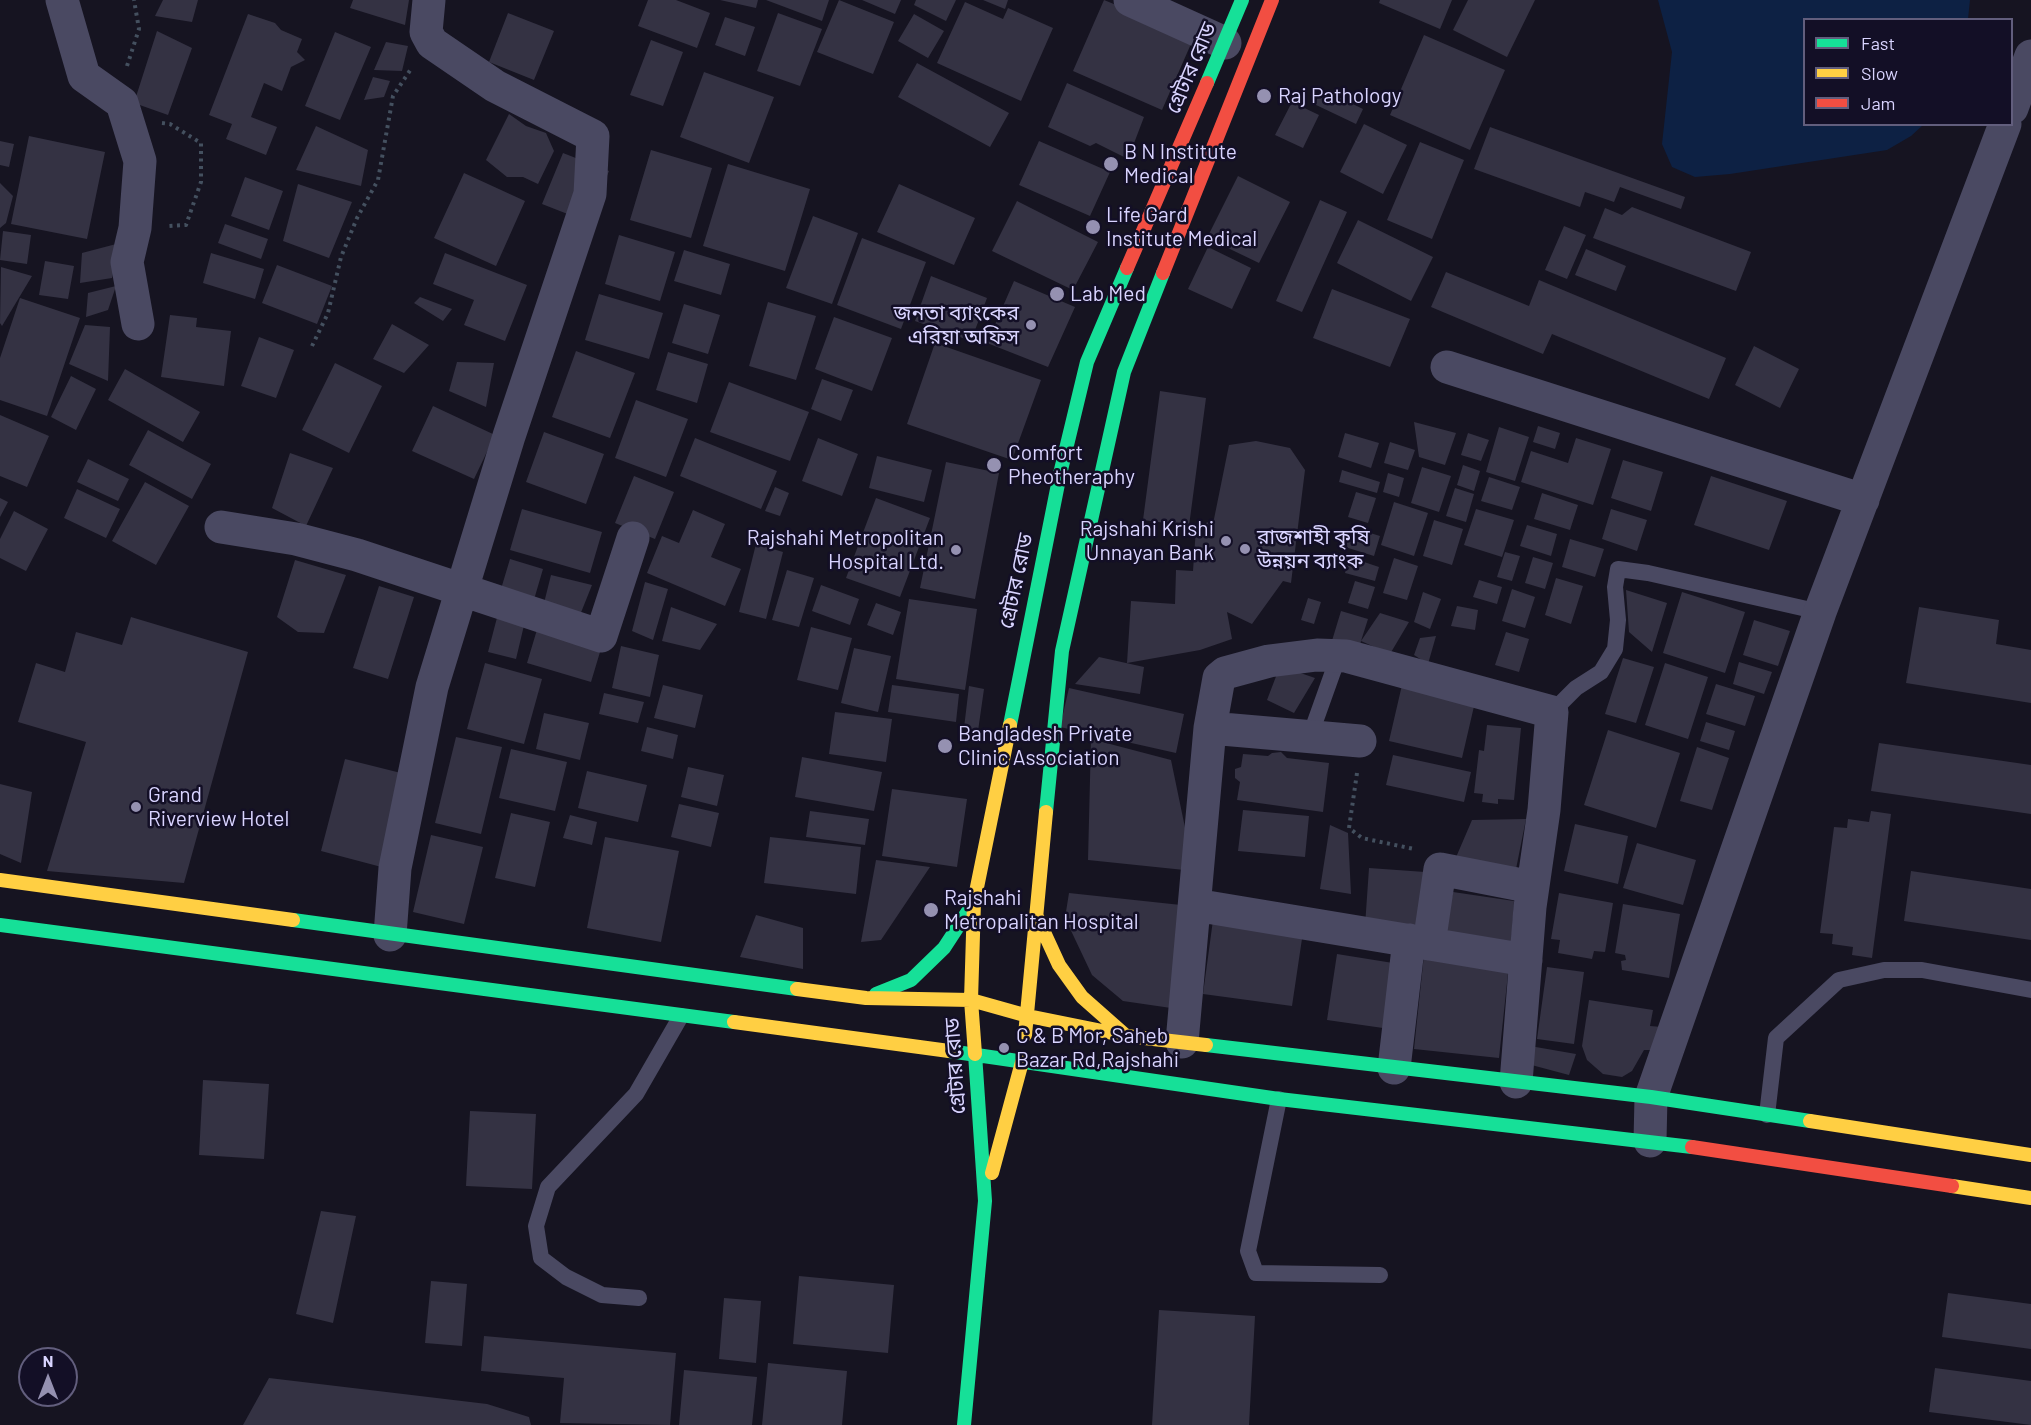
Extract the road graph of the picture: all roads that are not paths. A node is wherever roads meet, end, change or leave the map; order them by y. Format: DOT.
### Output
graph roads {
  1 [pos="62,0"];
  2 [pos="429,0"];
  3 [pos="1130,0"];
  4 [pos="1242,0"];
  5 [pos="1272,0"];
  6 [pos="1225,43"];
  7 [pos="2031,56"];
  8 [pos="2013,105"];
  9 [pos="2004,126"];
  10 [pos="138,324"];
  11 [pos="1447,367"];
  12 [pos="1863,500"];
  13 [pos="221,526"];
  14 [pos="633,538"];
  15 [pos="463,590"];
  16 [pos="1820,612"];
  17 [pos="1342,648"];
  18 [pos="1552,712"];
  19 [pos="1210,728"];
  20 [pos="1310,736"];
  21 [pos="1360,741"];
  22 [pos="0,880"];
  23 [pos="1532,887"];
  24 [pos="974,902"];
  25 [pos="1195,904"];
  26 [pos="1036,916"];
  27 [pos="0,926"];
  28 [pos="390,935"];
  29 [pos="1419,942"];
  30 [pos="1526,960"];
  31 [pos="2031,990"];
  32 [pos="866,998"];
  33 [pos="971,1000"];
  34 [pos="682,1011"];
  35 [pos="1028,1016"];
  36 [pos="1127,1036"];
  37 [pos="1182,1042"];
  38 [pos="975,1054"];
  39 [pos="1022,1062"];
  40 [pos="1394,1068"];
  41 [pos="1516,1082"];
  42 [pos="1651,1097"];
  43 [pos="1279,1099"];
  44 [pos="1767,1115"];
  45 [pos="1650,1141"];
  46 [pos="2031,1155"];
  47 [pos="2031,1198"];
  48 [pos="985,1201"];
  49 [pos="1380,1275"];
  50 [pos="639,1298"];
  51 [pos="964,1425"];
  1 -- 10 [label="street"];
  2 -- 15 [label="street"];
  3 -- 6 [label="street"];
  4 -- 6 [label="main road, গ্রেটার রোড"];
  5 -- 26 [label="main road, গ্রেটার রোড"];
  6 -- 24 [label="main road, গ্রেটার রোড"];
  7 -- 8 [label="street"];
  9 -- 12 [label="street"];
  11 -- 12 [label="street"];
  12 -- 16 [label="street"];
  13 -- 15 [label="street"];
  14 -- 15 [label="street"];
  15 -- 28 [label="street"];
  16 -- 18 [label="lane"];
  16 -- 42 [label="street"];
  17 -- 20 [label="lane"];
  18 -- 19 [label="street"];
  18 -- 23 [label="street"];
  19 -- 20 [label="street"];
  19 -- 25 [label="street"];
  20 -- 21 [label="street"];
  22 -- 28 [label="main road"];
  23 -- 29 [label="street"];
  23 -- 30 [label="street"];
  24 -- 32 [label="main road"];
  24 -- 33 [label="main road, গ্রেটার রোড"];
  25 -- 29 [label="street"];
  25 -- 37 [label="street"];
  26 -- 35 [label="main road, গ্রেটার রোড"];
  26 -- 36 [label="main road"];
  27 -- 34 [label="main road"];
  28 -- 32 [label="main road"];
  29 -- 30 [label="street"];
  29 -- 40 [label="street"];
  30 -- 41 [label="street"];
  31 -- 44 [label="lane"];
  32 -- 33 [label="main road"];
  33 -- 35 [label="main road"];
  33 -- 38 [label="main road, গ্রেটার রোড"];
  34 -- 38 [label="main road"];
  34 -- 50 [label="lane"];
  35 -- 36 [label="main road"];
  35 -- 39 [label="main road, গ্রেটার রোড"];
  36 -- 37 [label="main road"];
  37 -- 40 [label="main road"];
  38 -- 39 [label="main road"];
  38 -- 48 [label="main road, গ্রেটার রোড"];
  39 -- 43 [label="main road"];
  39 -- 48 [label="main road, গ্রেটার রোড"];
  40 -- 41 [label="main road"];
  41 -- 42 [label="main road"];
  42 -- 44 [label="main road"];
  42 -- 45 [label="street"];
  43 -- 45 [label="main road"];
  43 -- 49 [label="lane"];
  44 -- 46 [label="main road"];
  45 -- 47 [label="main road"];
  48 -- 51 [label="main road, গ্রেটার রোড"];
}
